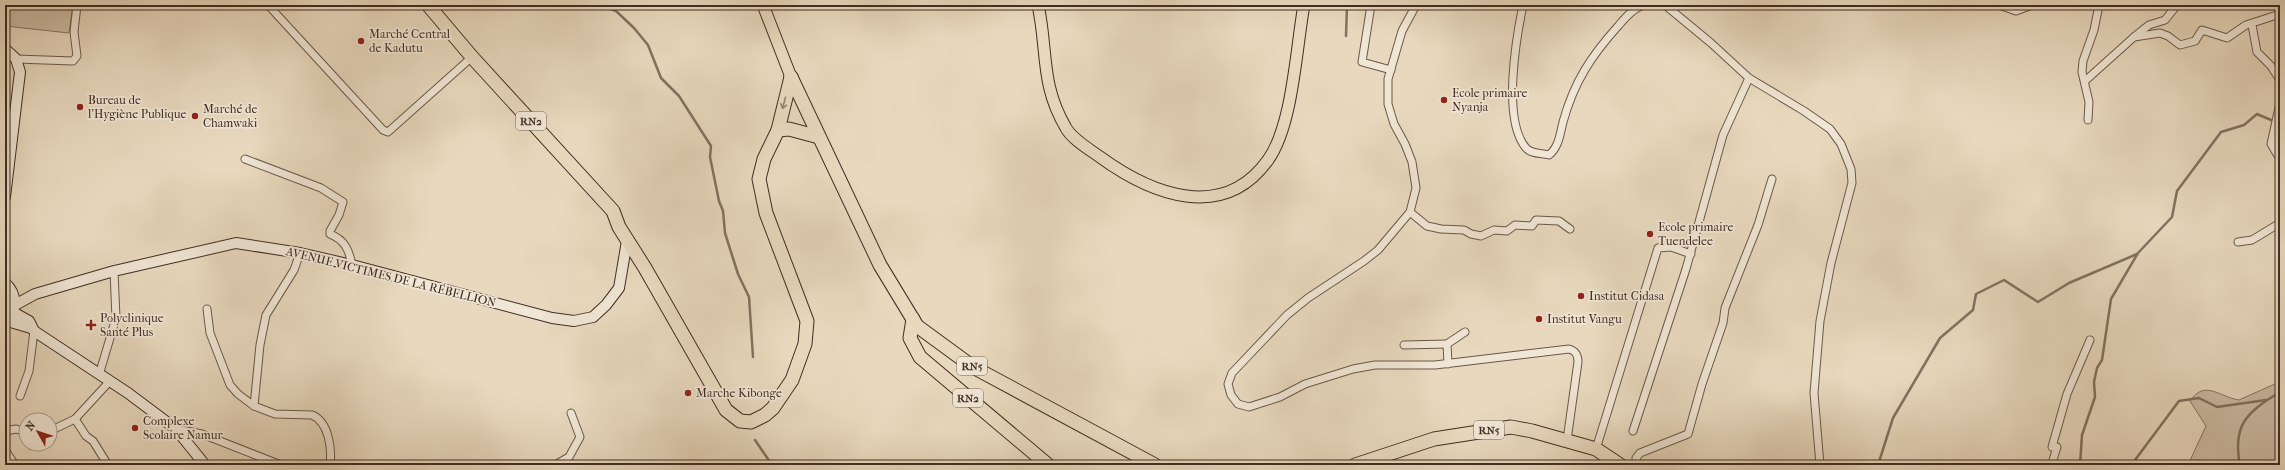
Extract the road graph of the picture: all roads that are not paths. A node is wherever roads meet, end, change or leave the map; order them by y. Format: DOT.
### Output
graph roads {
  1 [pos="77,5"];
  2 [pos="268,5"];
  3 [pos="428,5"];
  4 [pos="763,5"];
  5 [pos="1038,5"];
  6 [pos="1304,5"];
  7 [pos="1371,5"];
  8 [pos="1416,5"];
  9 [pos="1523,5"];
  10 [pos="1645,5"];
  11 [pos="1665,5"];
  12 [pos="1999,5"];
  13 [pos="2032,5"];
  14 [pos="2099,5"];
  15 [pos="2177,5"];
  16 [pos="2280,14"];
  17 [pos="2252,25"];
  18 [pos="2134,37"];
  19 [pos="5,49"];
  20 [pos="472,57"];
  21 [pos="16,59"];
  22 [pos="1390,70"];
  23 [pos="791,77"];
  24 [pos="1749,78"];
  25 [pos="2280,80"];
  26 [pos="2085,81"];
  27 [pos="2280,103"];
  28 [pos="2088,120"];
  29 [pos="778,130"];
  30 [pos="819,137"];
  31 [pos="8,153"];
  32 [pos="245,159"];
  33 [pos="2280,159"];
  34 [pos="1772,179"];
  35 [pos="5,197"];
  36 [pos="1410,212"];
  37 [pos="2280,223"];
  38 [pos="1570,229"];
  39 [pos="627,241"];
  40 [pos="2238,242"];
  41 [pos="300,253"];
  42 [pos="1691,254"];
  43 [pos="352,265"];
  44 [pos="114,272"];
  45 [pos="5,283"];
  46 [pos="13,294"];
  47 [pos="35,294"];
  48 [pos="14,308"];
  49 [pos="207,308"];
  50 [pos="913,319"];
  51 [pos="6,322"];
  52 [pos="32,329"];
  53 [pos="1465,332"];
  54 [pos="2090,340"];
  55 [pos="1446,344"];
  56 [pos="1404,345"];
  57 [pos="1448,364"];
  58 [pos="99,375"];
  59 [pos="110,381"];
  60 [pos="20,396"];
  61 [pos="254,406"];
  62 [pos="570,413"];
  63 [pos="75,419"];
  64 [pos="58,428"];
  65 [pos="176,429"];
  66 [pos="18,430"];
  67 [pos="5,431"];
  68 [pos="1633,431"];
  69 [pos="1567,440"];
  70 [pos="5,450"];
  71 [pos="1596,450"];
  72 [pos="15,465"];
  73 [pos="108,465"];
  74 [pos="205,465"];
  75 [pos="282,465"];
  76 [pos="330,465"];
  77 [pos="555,465"];
  78 [pos="1048,465"];
  79 [pos="1154,465"];
  80 [pos="1355,465"];
  81 [pos="1620,465"];
  82 [pos="1638,465"];
  83 [pos="1820,465"];
  84 [pos="2056,465"];
  1 -- 21 [label="street"];
  2 -- 20 [label="street"];
  3 -- 20 [label="highway, RN2"];
  4 -- 23 [label="main road"];
  5 -- 6 [label="main road"];
  7 -- 22 [label="street"];
  8 -- 22 [label="street"];
  9 -- 10 [label="street"];
  11 -- 24 [label="street"];
  12 -- 13 [label="street"];
  14 -- 26 [label="street"];
  15 -- 18 [label="street"];
  16 -- 17 [label="street"];
  17 -- 18 [label="street"];
  17 -- 25 [label="street"];
  18 -- 26 [label="street"];
  19 -- 21 [label="street"];
  20 -- 39 [label="highway, RN2"];
  21 -- 31 [label="street"];
  22 -- 36 [label="street"];
  23 -- 29 [label="highway, RN2, one-way"];
  23 -- 30 [label="highway"];
  24 -- 42 [label="street"];
  24 -- 83 [label="street"];
  26 -- 28 [label="street"];
  27 -- 33 [label="street"];
  29 -- 30 [label="highway"];
  29 -- 39 [label="highway, RN2"];
  30 -- 50 [label="highway"];
  31 -- 35 [label="street"];
  32 -- 43 [label="street"];
  34 -- 82 [label="street"];
  36 -- 38 [label="street"];
  36 -- 57 [label="street"];
  37 -- 40 [label="street"];
  39 -- 43 [label="street, AVENUE VICTIMES DE LA RÉBELLION"];
  41 -- 43 [label="street, AVENUE VICTIMES DE LA RÉBELLION"];
  41 -- 44 [label="street, AVENUE VICTIMES DE LA RÉBELLION"];
  41 -- 61 [label="street"];
  42 -- 68 [label="street"];
  42 -- 71 [label="street"];
  44 -- 47 [label="street, AVENUE VICTIMES DE LA RÉBELLION"];
  44 -- 58 [label="street"];
  45 -- 46 [label="street"];
  46 -- 47 [label="street"];
  46 -- 48 [label="street"];
  47 -- 48 [label="street"];
  48 -- 51 [label="street"];
  48 -- 52 [label="street"];
  49 -- 61 [label="street"];
  50 -- 78 [label="highway, RN2"];
  50 -- 79 [label="highway, RN5"];
  51 -- 52 [label="street"];
  52 -- 58 [label="street"];
  52 -- 60 [label="street"];
  53 -- 55 [label="street"];
  54 -- 84 [label="street"];
  55 -- 56 [label="street"];
  55 -- 57 [label="street"];
  57 -- 69 [label="street"];
  58 -- 59 [label="street"];
  59 -- 63 [label="street"];
  59 -- 65 [label="street"];
  61 -- 76 [label="street"];
  62 -- 77 [label="street"];
  63 -- 64 [label="street"];
  63 -- 73 [label="street"];
  65 -- 74 [label="street"];
  65 -- 75 [label="street"];
  66 -- 67 [label="street"];
  69 -- 71 [label="highway, RN5"];
  69 -- 80 [label="highway, RN5"];
  70 -- 72 [label="street"];
  71 -- 81 [label="highway, RN5"];
}
